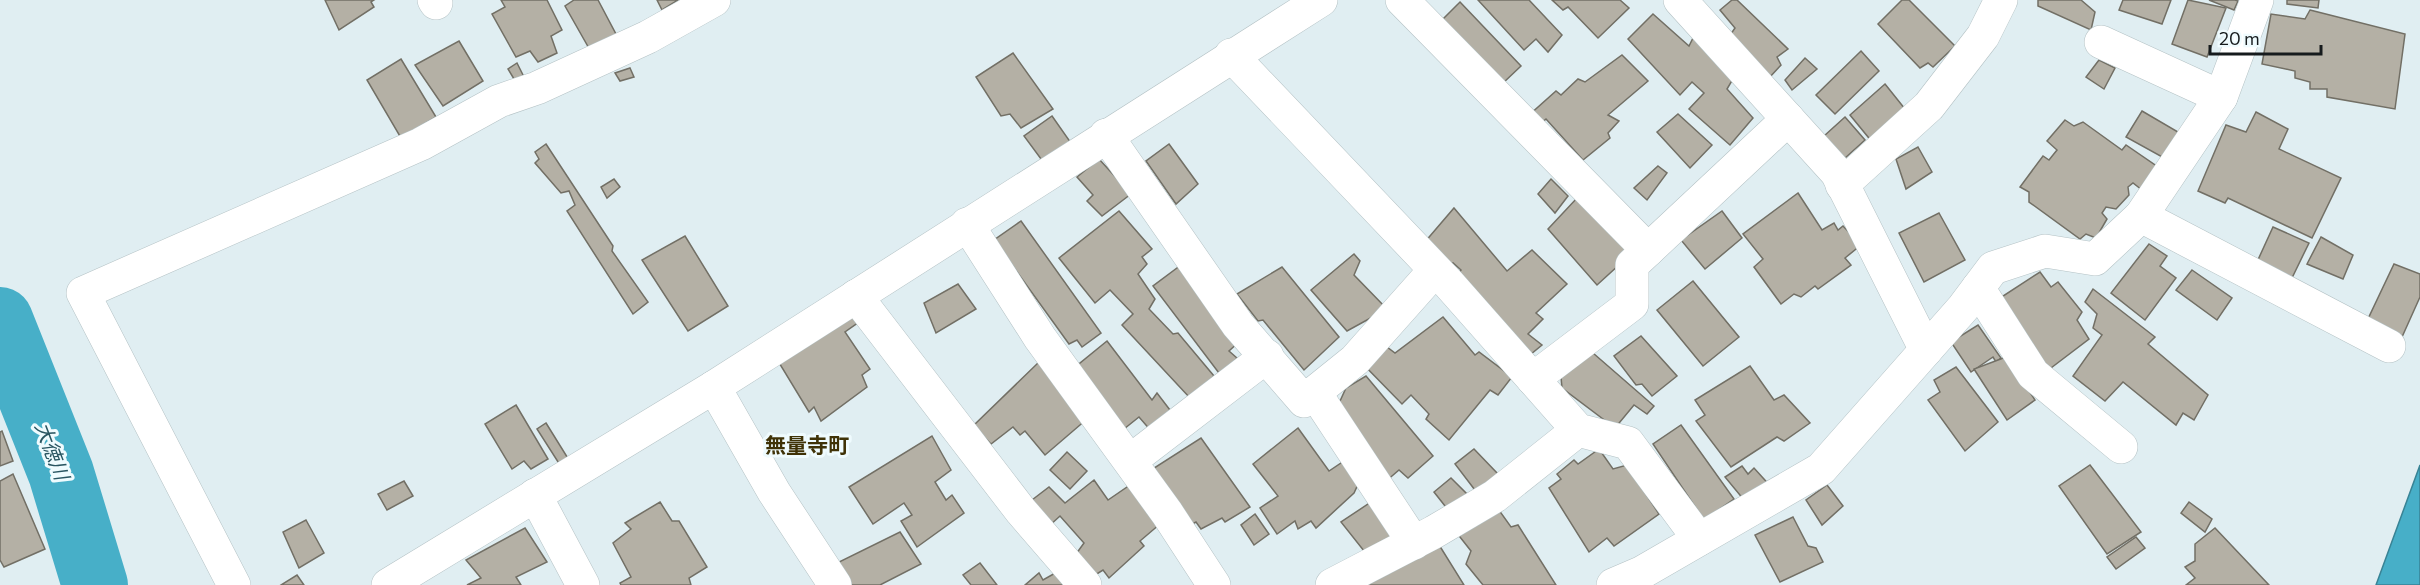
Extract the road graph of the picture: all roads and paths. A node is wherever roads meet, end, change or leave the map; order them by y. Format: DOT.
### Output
graph roads {
  1 [pos="714,0"];
  2 [pos="1321,0"];
  3 [pos="1402,0"];
  4 [pos="1680,0"];
  5 [pos="2001,0"];
  6 [pos="2256,0"];
  7 [pos="2101,42"];
  8 [pos="1231,55"];
  9 [pos="2221,97"];
  10 [pos="1788,119"];
  11 [pos="1107,135"];
  12 [pos="1842,185"];
  13 [pos="2140,216"];
  14 [pos="967,224"];
  15 [pos="1648,250"];
  16 [pos="1436,270"];
  17 [pos="1978,288"];
  18 [pos="856,296"];
  19 [pos="2389,346"];
  20 [pos="1926,350"];
  21 [pos="1266,356"];
  22 [pos="1533,379"];
  23 [pos="714,387"];
  24 [pos="1315,393"];
  25 [pos="1578,430"];
  26 [pos="2121,447"];
  27 [pos="1130,461"];
  28 [pos="535,495"];
  29 [pos="1699,539"];
  30 [pos="1414,543"];
  31 [pos="403,581"];
  32 [pos="234,585"];
  33 [pos="583,585"];
  34 [pos="835,585"];
  35 [pos="1085,585"];
  36 [pos="1214,585"];
  37 [pos="1332,585"];
  38 [pos="1614,585"];
  1 -- 32 [label="street"];
  2 -- 8 [label="street"];
  3 -- 15 [label="street"];
  4 -- 10 [label="street"];
  5 -- 12 [label="street"];
  6 -- 9 [label="street"];
  7 -- 9 [label="street"];
  8 -- 11 [label="street"];
  8 -- 16 [label="street"];
  9 -- 13 [label="street"];
  10 -- 12 [label="street"];
  10 -- 15 [label="street"];
  11 -- 14 [label="street"];
  11 -- 21 [label="street"];
  12 -- 20 [label="street"];
  13 -- 17 [label="street"];
  13 -- 19 [label="street"];
  14 -- 18 [label="street"];
  14 -- 27 [label="street"];
  15 -- 22 [label="street"];
  16 -- 22 [label="street"];
  16 -- 24 [label="street"];
  17 -- 20 [label="street"];
  17 -- 26 [label="street"];
  18 -- 23 [label="street"];
  18 -- 35 [label="street"];
  20 -- 29 [label="street"];
  21 -- 24 [label="street"];
  21 -- 27 [label="street"];
  22 -- 25 [label="street"];
  23 -- 28 [label="street"];
  23 -- 34 [label="street"];
  24 -- 30 [label="street"];
  25 -- 29 [label="street"];
  25 -- 30 [label="street"];
  27 -- 36 [label="street"];
  28 -- 31 [label="street"];
  28 -- 33 [label="street"];
  29 -- 38 [label="street"];
  30 -- 37 [label="street"];
}
